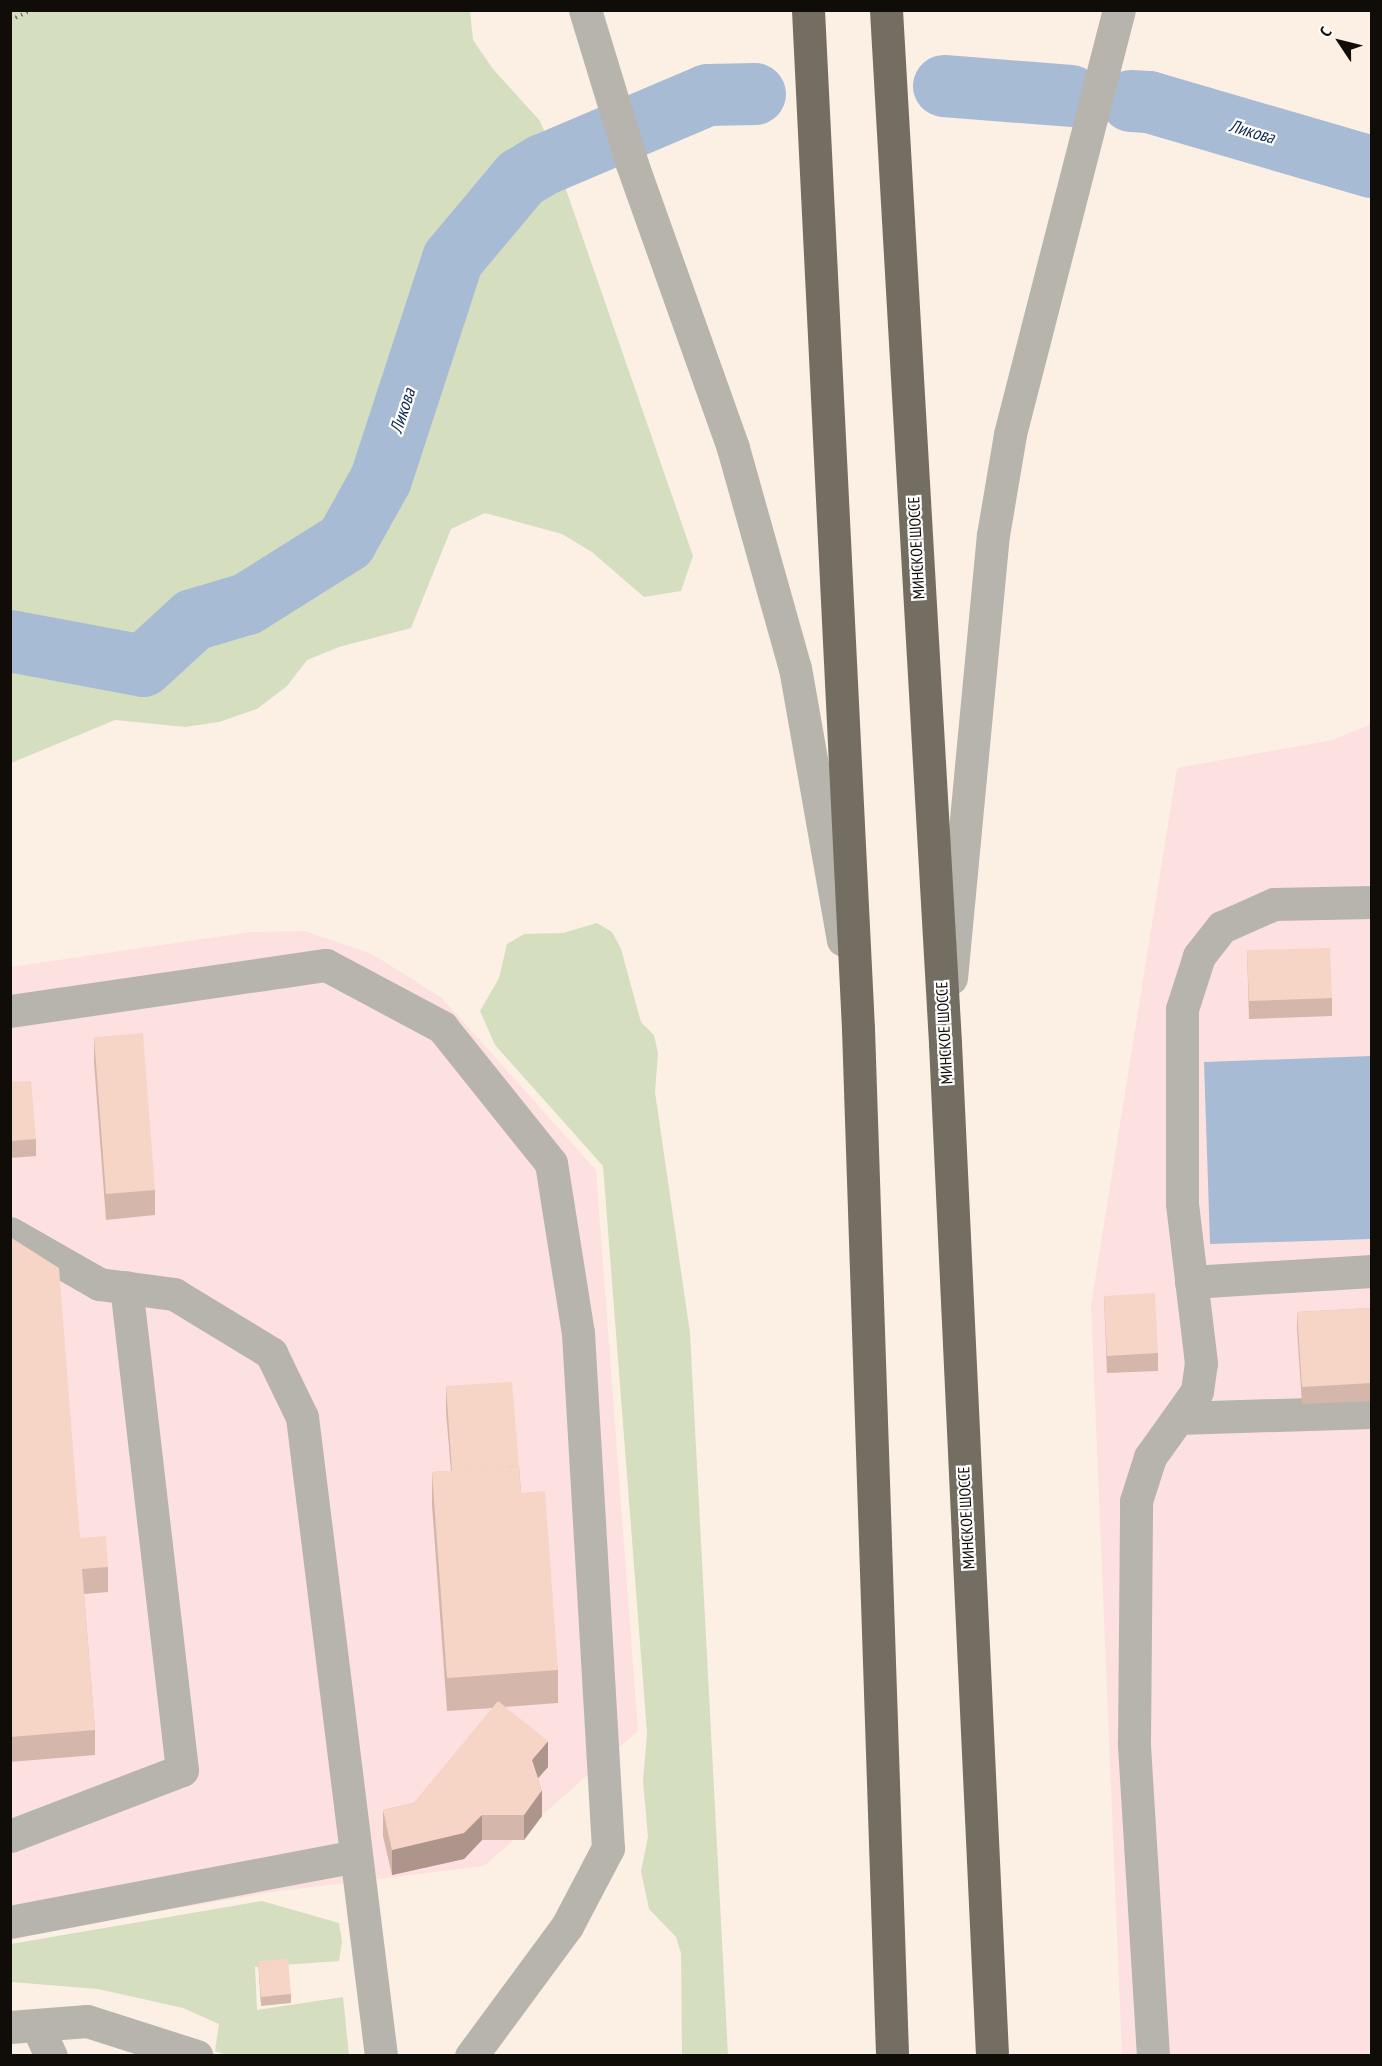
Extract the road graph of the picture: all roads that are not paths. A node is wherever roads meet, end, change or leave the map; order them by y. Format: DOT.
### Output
graph roads {
  1 [pos="585,10"];
  2 [pos="1119,10"];
  3 [pos="886,13"];
  4 [pos="808,15"];
  5 [pos="1371,902"];
  6 [pos="10,1011"];
  7 [pos="858,1029"];
  8 [pos="945,1043"];
  9 [pos="10,1233"];
  10 [pos="1371,1271"];
  11 [pos="1191,1282"];
  12 [pos="126,1287"];
  13 [pos="1371,1412"];
  14 [pos="1179,1418"];
  15 [pos="10,1836"];
  16 [pos="355,1856"];
  17 [pos="10,1922"];
  18 [pos="24,2026"];
  19 [pos="51,2055"];
  20 [pos="197,2055"];
  21 [pos="381,2055"];
  22 [pos="471,2055"];
  23 [pos="892,2055"];
  24 [pos="992,2055"];
  25 [pos="1153,2055"];
  1 -- 7 [label="street"];
  2 -- 8 [label="street"];
  3 -- 8 [label="highway, МИНСКОЕ ШОССЕ"];
  4 -- 7 [label="highway"];
  5 -- 11 [label="street"];
  6 -- 22 [label="street"];
  7 -- 23 [label="highway"];
  8 -- 24 [label="highway, МИНСКОЕ ШОССЕ"];
  9 -- 12 [label="street"];
  10 -- 11 [label="street"];
  11 -- 14 [label="street"];
  12 -- 15 [label="street"];
  12 -- 16 [label="street"];
  13 -- 14 [label="street"];
  14 -- 25 [label="street"];
  16 -- 17 [label="street"];
  16 -- 21 [label="street"];
  18 -- 19 [label="street"];
  18 -- 20 [label="street"];
}
